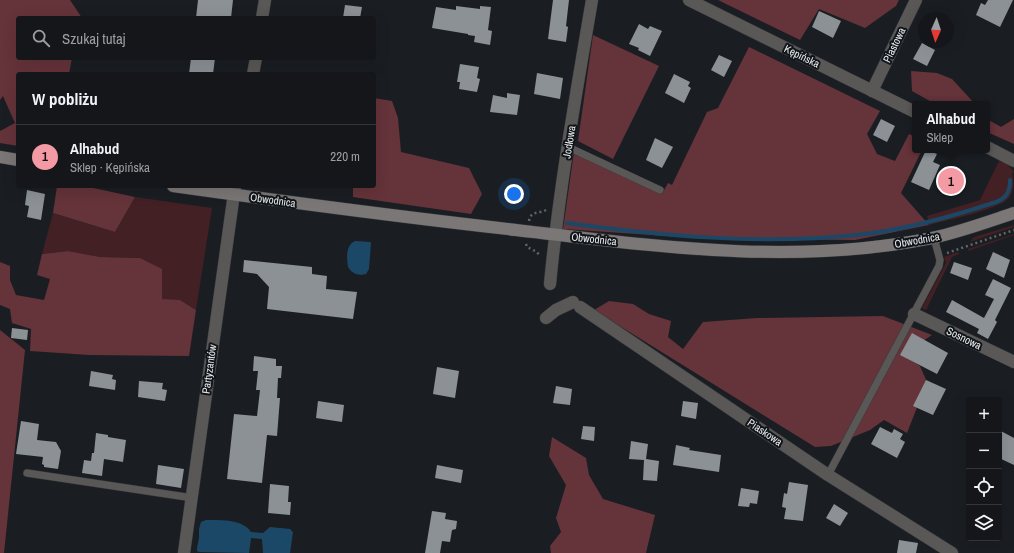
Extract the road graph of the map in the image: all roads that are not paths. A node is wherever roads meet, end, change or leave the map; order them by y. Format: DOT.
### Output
graph roads {
  1 [pos="265,0"];
  2 [pos="592,0"];
  3 [pos="689,0"];
  4 [pos="916,0"];
  5 [pos="262,16"];
  6 [pos="256,60"];
  7 [pos="253,72"];
  8 [pos="872,91"];
  9 [pos="912,111"];
  10 [pos="568,147"];
  11 [pos="990,149"];
  12 [pos="0,157"];
  13 [pos="16,160"];
  14 [pos="1014,161"];
  15 [pos="204,188"];
  16 [pos="235,190"];
  17 [pos="660,190"];
  18 [pos="1013,212"];
  19 [pos="554,234"];
  20 [pos="934,238"];
  21 [pos="550,284"];
  22 [pos="914,314"];
  23 [pos="546,318"];
  24 [pos="1014,362"];
  25 [pos="27,473"];
  26 [pos="828,475"];
  27 [pos="193,498"];
  28 [pos="935,548"];
  29 [pos="184,553"];
  30 [pos="952,553"];
  1 -- 5 [label="street"];
  2 -- 10 [label="street, Jodłowa"];
  3 -- 8 [label="street, Kępińska"];
  4 -- 8 [label="street, Piastowa"];
  6 -- 7 [label="street"];
  8 -- 9 [label="street, Kępińska"];
  10 -- 17 [label="lane"];
  10 -- 19 [label="street, Jodłowa"];
  11 -- 14 [label="street"];
  12 -- 13 [label="main road"];
  15 -- 16 [label="main road, Obwodnica"];
  16 -- 19 [label="main road, Obwodnica"];
  16 -- 27 [label="street, Partyzantów"];
  18 -- 20 [label="main road, Obwodnica"];
  19 -- 20 [label="main road, Obwodnica"];
  19 -- 21 [label="street, Jodłowa"];
  20 -- 22 [label="lane"];
  22 -- 24 [label="street, Sosnowa"];
  22 -- 26 [label="lane"];
  23 -- 26 [label="street, Piaskowa"];
  25 -- 27 [label="lane"];
  26 -- 28 [label="street, Piaskowa"];
  27 -- 29 [label="street, Partyzantów"];
  28 -- 30 [label="street, Piaskowa"];
}
